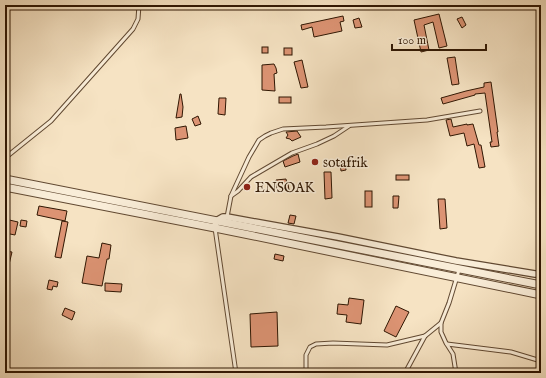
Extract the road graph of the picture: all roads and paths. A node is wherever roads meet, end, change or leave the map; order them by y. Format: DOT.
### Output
graph roads {
  1 [pos="139,5"];
  2 [pos="480,111"];
  3 [pos="349,126"];
  4 [pos="5,158"];
  5 [pos="5,179"];
  6 [pos="5,187"];
  7 [pos="231,196"];
  8 [pos="227,217"];
  9 [pos="215,224"];
  10 [pos="458,273"];
  11 [pos="541,274"];
  12 [pos="541,285"];
  13 [pos="541,295"];
  14 [pos="441,323"];
  15 [pos="425,336"];
  16 [pos="446,344"];
  17 [pos="541,361"];
  18 [pos="236,373"];
  19 [pos="306,373"];
  20 [pos="405,373"];
  21 [pos="456,373"];
  1 -- 4 [label="lane"];
  2 -- 3 [label="lane"];
  3 -- 7 [label="lane"];
  3 -- 7 [label="lane"];
  5 -- 9 [label="street"];
  6 -- 9 [label="street"];
  7 -- 8 [label="lane"];
  8 -- 9 [label="street"];
  8 -- 11 [label="street"];
  9 -- 10 [label="street"];
  9 -- 18 [label="lane"];
  10 -- 12 [label="street"];
  10 -- 13 [label="street"];
  10 -- 14 [label="lane"];
  14 -- 15 [label="lane"];
  14 -- 16 [label="lane"];
  15 -- 19 [label="lane"];
  15 -- 20 [label="lane"];
  16 -- 17 [label="lane"];
  16 -- 21 [label="lane"];
}
